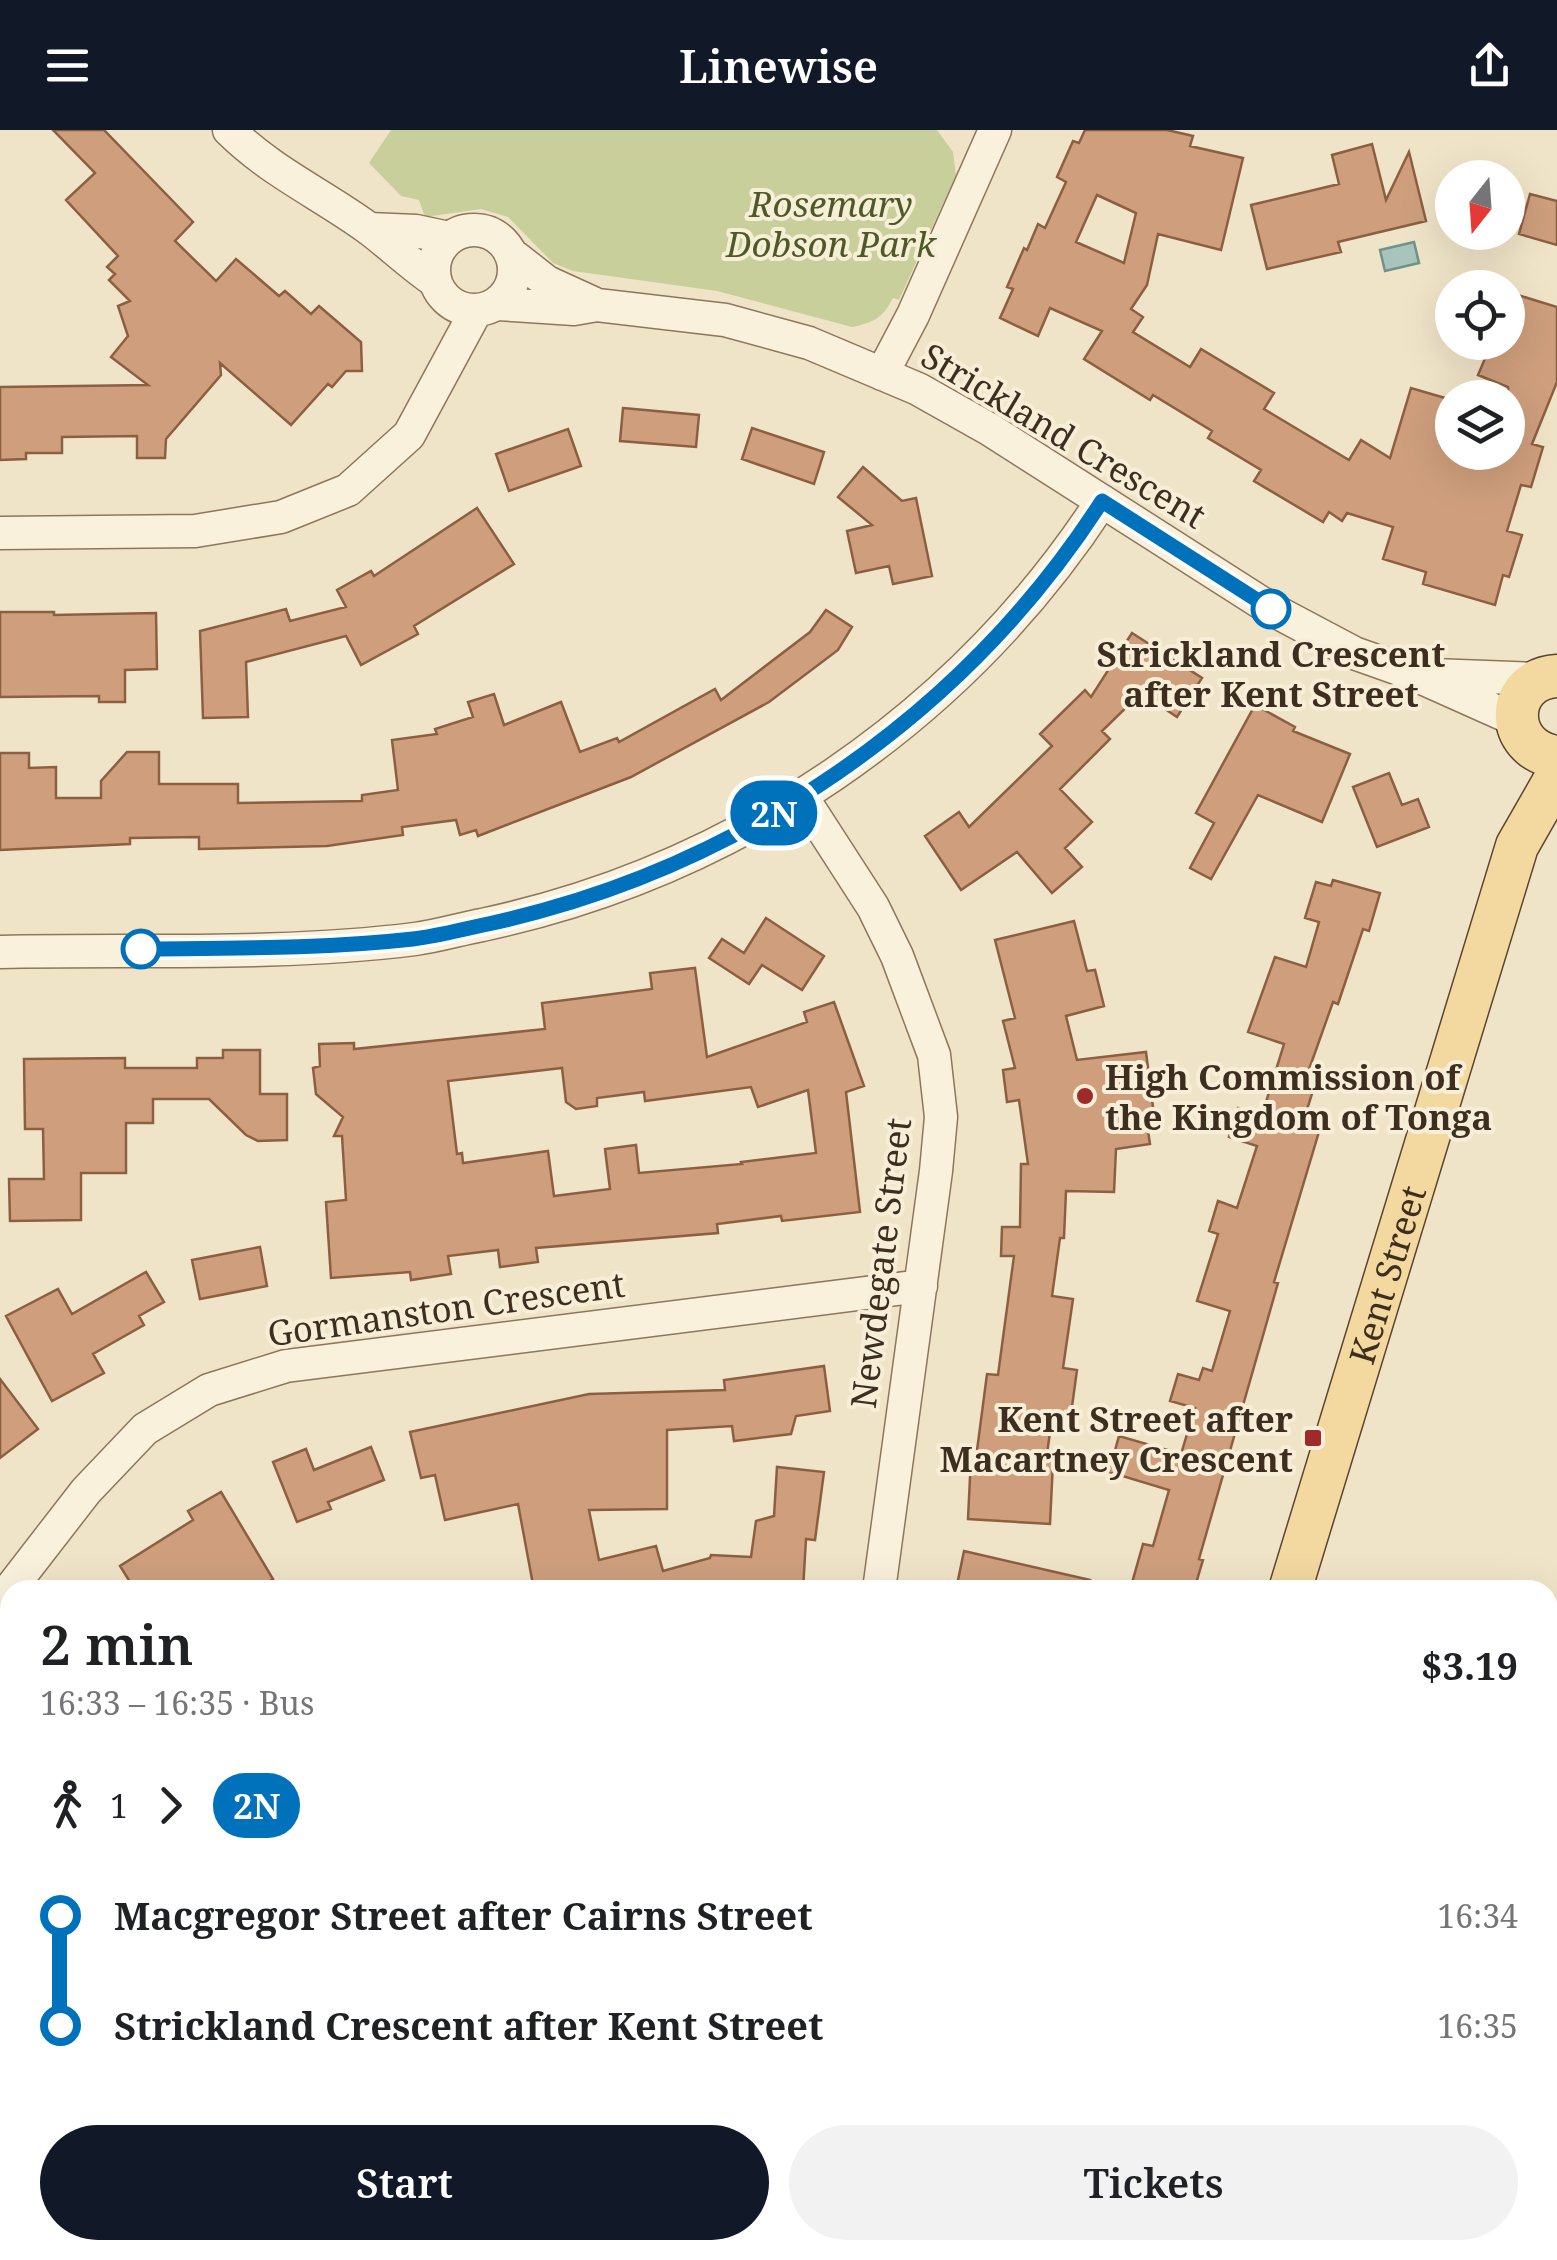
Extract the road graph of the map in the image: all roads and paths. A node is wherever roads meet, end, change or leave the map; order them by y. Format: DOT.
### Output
graph roads {
  1 [pos="229,130"];
  2 [pos="985,136"];
  3 [pos="369,229"];
  4 [pos="449,238"];
  5 [pos="510,253"];
  6 [pos="439,289"];
  7 [pos="597,305"];
  8 [pos="487,307"];
  9 [pos="882,374"];
  10 [pos="438,377"];
  11 [pos="1102,501"];
  12 [pos="0,533"];
  13 [pos="1413,674"];
  14 [pos="1551,674"];
  15 [pos="1532,739"];
  16 [pos="1557,776"];
  17 [pos="802,797"];
  18 [pos="1518,846"];
  19 [pos="0,952"];
  20 [pos="920,1286"];
  21 [pos="17,1580"];
  22 [pos="879,1580"];
  23 [pos="1293,1580"];
  1 -- 3 [label="street"];
  2 -- 9 [label="street"];
  3 -- 4 [label="street"];
  3 -- 6 [label="street"];
  4 -- 5 [label="street"];
  4 -- 6 [label="street"];
  5 -- 7 [label="street, Strickland Crescent"];
  5 -- 8 [label="street"];
  6 -- 8 [label="street"];
  6 -- 10 [label="street"];
  7 -- 8 [label="street, Strickland Crescent"];
  7 -- 9 [label="street, Strickland Crescent"];
  8 -- 10 [label="street"];
  9 -- 11 [label="street, Strickland Crescent"];
  10 -- 12 [label="street"];
  11 -- 13 [label="street, Strickland Crescent"];
  11 -- 17 [label="street"];
  13 -- 14 [label="street, Strickland Crescent"];
  13 -- 15 [label="street, Strickland Crescent"];
  14 -- 15 [label="main road"];
  15 -- 18 [label="main road, Kent Street"];
  16 -- 18 [label="main road, Kent Street"];
  17 -- 19 [label="street"];
  17 -- 20 [label="street, Newdegate Street"];
  18 -- 23 [label="main road, Kent Street"];
  20 -- 21 [label="street, Gormanston Crescent"];
  20 -- 22 [label="street, Newdegate Street"];
}
